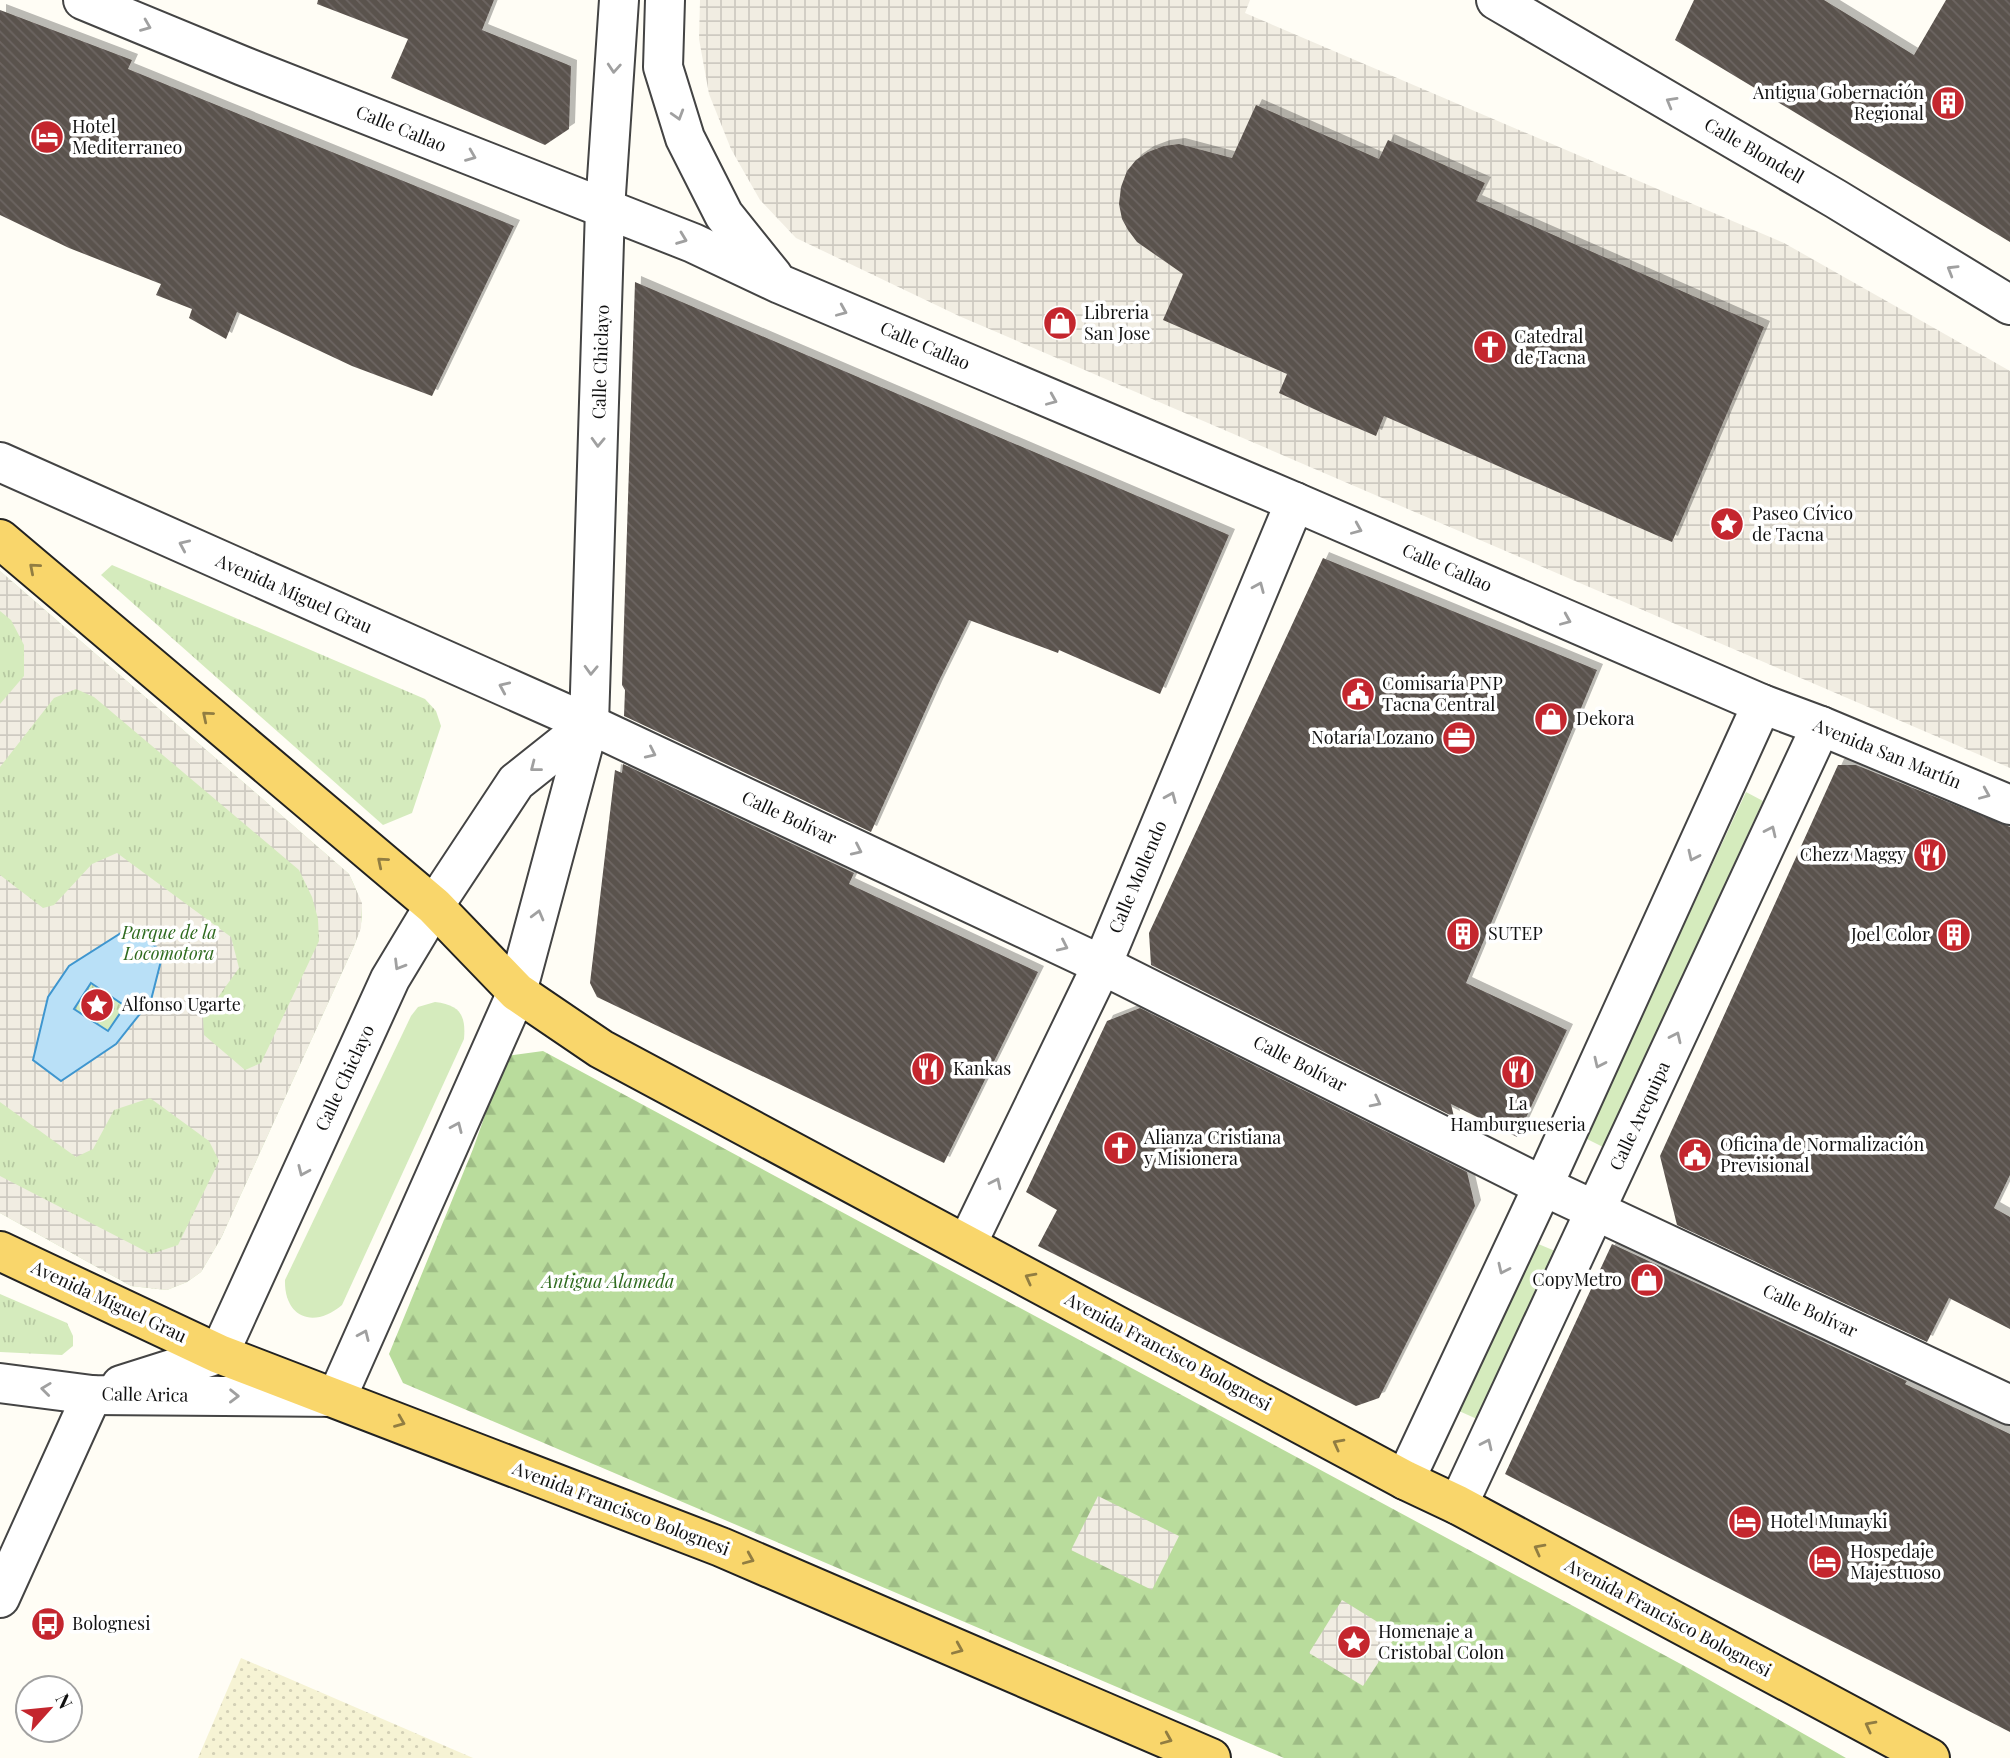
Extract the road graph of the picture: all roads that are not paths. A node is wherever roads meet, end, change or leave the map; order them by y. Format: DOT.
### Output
graph roads {
  1 [pos="83,0"];
  2 [pos="619,0"];
  3 [pos="665,0"];
  4 [pos="1500,1"];
  5 [pos="605,209"];
  6 [pos="780,284"];
  7 [pos="2010,305"];
  8 [pos="0,462"];
  9 [pos="1295,502"];
  10 [pos="0,539"];
  11 [pos="1762,704"];
  12 [pos="589,724"];
  13 [pos="1821,726"];
  14 [pos="2010,805"];
  15 [pos="434,906"];
  16 [pos="1102,965"];
  17 [pos="517,992"];
  18 [pos="1543,1186"];
  19 [pos="1596,1210"];
  20 [pos="967,1244"];
  21 [pos="0,1251"];
  22 [pos="219,1354"];
  23 [pos="0,1384"];
  24 [pos="92,1395"];
  25 [pos="337,1397"];
  26 [pos="2010,1405"];
  27 [pos="1405,1480"];
  28 [pos="1458,1506"];
  29 [pos="0,1598"];
  30 [pos="1211,1758"];
  31 [pos="1930,1758"];
  1 -- 5 [label="street, Calle Callao, one-way"];
  2 -- 5 [label="street, Calle Chiclayo, one-way"];
  3 -- 6 [label="street, one-way"];
  7 -- 4 [label="street, Calle Blondell, one-way"];
  5 -- 6 [label="street, Calle Callao, one-way"];
  5 -- 12 [label="street, Calle Chiclayo, one-way"];
  6 -- 9 [label="street, Calle Callao, one-way"];
  12 -- 8 [label="street, Avenida Miguel Grau, one-way"];
  9 -- 11 [label="street, Calle Callao, one-way"];
  16 -- 9 [label="street, Calle Mollendo, one-way"];
  15 -- 10 [label="main road, one-way"];
  11 -- 13 [label="street, Avenida San Martín"];
  11 -- 18 [label="street, one-way"];
  12 -- 15 [label="street, Calle Chiclayo, one-way"];
  12 -- 16 [label="street, Calle Bolívar, one-way"];
  17 -- 12 [label="street, Calle Chiclayo, one-way"];
  13 -- 14 [label="street, Avenida San Martín, one-way"];
  19 -- 13 [label="street, Calle Arequipa, one-way"];
  15 -- 17 [label="main road, Avenida Francisco Bolognesi"];
  15 -- 22 [label="street, Calle Chiclayo, one-way"];
  16 -- 18 [label="street, Calle Bolívar, one-way"];
  20 -- 16 [label="street, Calle Mollendo, one-way"];
  17 -- 20 [label="main road, Avenida Francisco Bolognesi"];
  25 -- 17 [label="street, Calle Chiclayo, one-way"];
  18 -- 19 [label="street, Calle Bolívar"];
  18 -- 27 [label="street, one-way"];
  19 -- 26 [label="street, Calle Bolívar"];
  28 -- 19 [label="street, Calle Arequipa, one-way"];
  27 -- 20 [label="main road, Avenida Francisco Bolognesi, one-way"];
  21 -- 22 [label="main road, Avenida Miguel Grau"];
  22 -- 24 [label="street"];
  22 -- 25 [label="main road, Avenida Francisco Bolognesi"];
  24 -- 23 [label="street, one-way"];
  24 -- 25 [label="street, Calle Arica, one-way"];
  24 -- 29 [label="street, Calle Arica"];
  25 -- 30 [label="main road, Avenida Francisco Bolognesi, one-way"];
  27 -- 28 [label="main road, Avenida Francisco Bolognesi"];
  31 -- 28 [label="main road, Avenida Francisco Bolognesi, one-way"];
}
